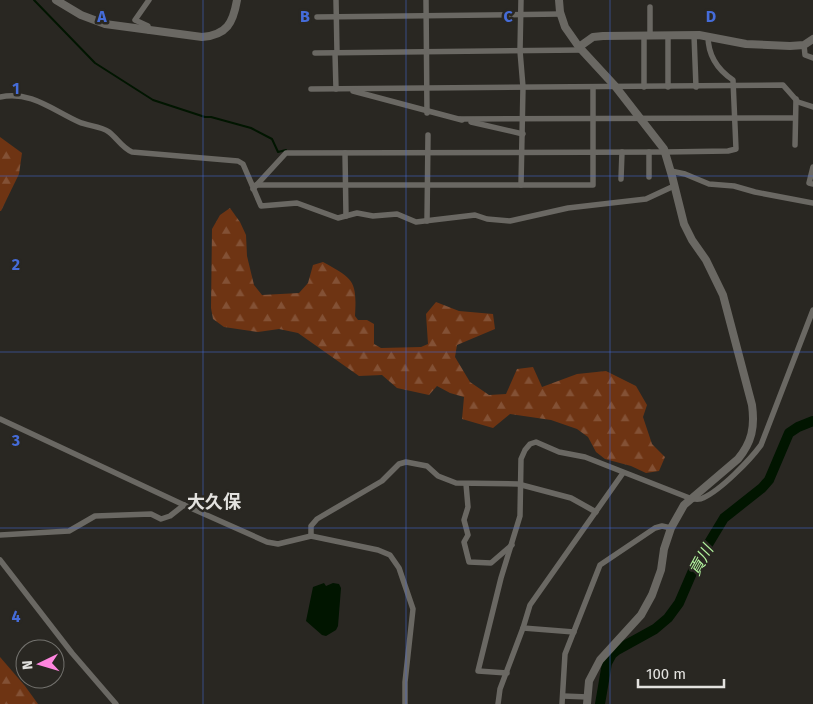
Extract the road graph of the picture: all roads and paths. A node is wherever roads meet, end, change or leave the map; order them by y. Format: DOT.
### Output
graph roads {
  1 [pos="56,0"];
  2 [pos="149,0"];
  3 [pos="237,0"];
  4 [pos="336,0"];
  5 [pos="426,0"];
  6 [pos="521,0"];
  7 [pos="559,0"];
  8 [pos="650,7"];
  9 [pos="561,14"];
  10 [pos="521,15"];
  11 [pos="337,16"];
  12 [pos="426,16"];
  13 [pos="317,17"];
  14 [pos="149,31"];
  15 [pos="694,35"];
  16 [pos="647,36"];
  17 [pos="668,36"];
  18 [pos="708,36"];
  19 [pos="813,39"];
  20 [pos="804,45"];
  21 [pos="580,48"];
  22 [pos="426,51"];
  23 [pos="520,51"];
  24 [pos="336,52"];
  25 [pos="315,53"];
  26 [pos="813,58"];
  27 [pos="615,86"];
  28 [pos="734,86"];
  29 [pos="523,87"];
  30 [pos="644,87"];
  31 [pos="668,87"];
  32 [pos="696,87"];
  33 [pos="426,88"];
  34 [pos="593,88"];
  35 [pos="310,89"];
  36 [pos="336,89"];
  37 [pos="344,89"];
  38 [pos="0,97"];
  39 [pos="796,99"];
  40 [pos="813,107"];
  41 [pos="427,112"];
  42 [pos="795,118"];
  43 [pos="460,119"];
  44 [pos="521,119"];
  45 [pos="594,119"];
  46 [pos="640,119"];
  47 [pos="735,119"];
  48 [pos="523,134"];
  49 [pos="428,136"];
  50 [pos="795,145"];
  51 [pos="522,152"];
  52 [pos="594,152"];
  53 [pos="622,152"];
  54 [pos="649,152"];
  55 [pos="665,152"];
  56 [pos="345,153"];
  57 [pos="428,153"];
  58 [pos="813,167"];
  59 [pos="671,171"];
  60 [pos="650,178"];
  61 [pos="621,179"];
  62 [pos="813,184"];
  63 [pos="345,185"];
  64 [pos="427,185"];
  65 [pos="521,185"];
  66 [pos="674,186"];
  67 [pos="255,187"];
  68 [pos="813,203"];
  69 [pos="346,216"];
  70 [pos="427,221"];
  71 [pos="813,310"];
  72 [pos="0,419"];
  73 [pos="623,473"];
  74 [pos="466,484"];
  75 [pos="522,485"];
  76 [pos="692,499"];
  77 [pos="184,506"];
  78 [pos="596,512"];
  79 [pos="671,528"];
  80 [pos="0,535"];
  81 [pos="311,536"];
  82 [pos="512,545"];
  83 [pos="0,560"];
  84 [pos="523,628"];
  85 [pos="574,632"];
  86 [pos="506,673"];
  87 [pos="563,696"];
  88 [pos="588,701"];
  89 [pos="116,704"];
  90 [pos="405,704"];
  91 [pos="498,704"];
  92 [pos="562,704"];
  1 -- 14 [label="street"];
  2 -- 14 [label="street"];
  3 -- 14 [label="street"];
  4 -- 11 [label="street"];
  5 -- 12 [label="street"];
  6 -- 10 [label="street"];
  7 -- 9 [label="street"];
  8 -- 16 [label="street"];
  9 -- 10 [label="street"];
  9 -- 21 [label="street"];
  10 -- 12 [label="street"];
  10 -- 23 [label="street"];
  11 -- 12 [label="street"];
  11 -- 13 [label="street"];
  11 -- 24 [label="street"];
  12 -- 22 [label="street"];
  15 -- 17 [label="street"];
  15 -- 18 [label="street"];
  15 -- 32 [label="street"];
  16 -- 17 [label="street"];
  16 -- 21 [label="street"];
  16 -- 30 [label="street"];
  17 -- 31 [label="street"];
  18 -- 20 [label="street"];
  18 -- 28 [label="street"];
  19 -- 20 [label="street"];
  20 -- 26 [label="street"];
  21 -- 23 [label="street"];
  21 -- 27 [label="street"];
  22 -- 23 [label="street"];
  22 -- 24 [label="street"];
  22 -- 33 [label="street"];
  23 -- 29 [label="street"];
  24 -- 25 [label="street"];
  24 -- 36 [label="street"];
  27 -- 30 [label="street"];
  27 -- 34 [label="street"];
  27 -- 46 [label="street"];
  28 -- 32 [label="street"];
  28 -- 39 [label="street"];
  28 -- 47 [label="street"];
  29 -- 33 [label="street"];
  29 -- 34 [label="street"];
  29 -- 44 [label="street"];
  30 -- 31 [label="street"];
  31 -- 32 [label="street"];
  33 -- 37 [label="street"];
  33 -- 41 [label="street"];
  34 -- 45 [label="street"];
  35 -- 36 [label="street"];
  36 -- 37 [label="street"];
  37 -- 41 [label="street"];
  38 -- 67 [label="street"];
  39 -- 40 [label="street"];
  39 -- 42 [label="street"];
  41 -- 43 [label="street"];
  42 -- 47 [label="street"];
  42 -- 50 [label="street"];
  43 -- 44 [label="street"];
  43 -- 48 [label="street"];
  44 -- 45 [label="street"];
  44 -- 48 [label="street"];
  45 -- 46 [label="street"];
  45 -- 52 [label="street"];
  46 -- 47 [label="street"];
  46 -- 55 [label="street"];
  47 -- 55 [label="street"];
  48 -- 51 [label="street"];
  49 -- 57 [label="street"];
  51 -- 52 [label="street"];
  51 -- 57 [label="street"];
  51 -- 65 [label="street"];
  52 -- 53 [label="street"];
  52 -- 65 [label="street"];
  53 -- 54 [label="street"];
  53 -- 61 [label="street"];
  54 -- 55 [label="street"];
  54 -- 60 [label="street"];
  55 -- 59 [label="street"];
  56 -- 57 [label="street"];
  56 -- 63 [label="street"];
  56 -- 67 [label="street"];
  57 -- 64 [label="street"];
  58 -- 62 [label="street"];
  59 -- 66 [label="street"];
  59 -- 68 [label="street"];
  63 -- 64 [label="street"];
  63 -- 67 [label="street"];
  63 -- 69 [label="street"];
  64 -- 65 [label="street"];
  64 -- 70 [label="street"];
  66 -- 70 [label="street"];
  66 -- 76 [label="street"];
  67 -- 69 [label="street"];
  69 -- 70 [label="street"];
  71 -- 76 [label="street"];
  72 -- 77 [label="street"];
  73 -- 75 [label="street"];
  73 -- 76 [label="street"];
  73 -- 78 [label="street"];
  74 -- 75 [label="street"];
  74 -- 81 [label="street"];
  74 -- 82 [label="street"];
  75 -- 78 [label="street"];
  75 -- 82 [label="street"];
  76 -- 79 [label="street"];
  77 -- 80 [label="street"];
  77 -- 81 [label="street"];
  78 -- 84 [label="street"];
  79 -- 85 [label="street"];
  79 -- 88 [label="street"];
  81 -- 90 [label="street"];
  82 -- 86 [label="street"];
  83 -- 89 [label="street"];
  84 -- 85 [label="street"];
  84 -- 86 [label="street"];
  85 -- 87 [label="street"];
  86 -- 91 [label="street"];
  87 -- 88 [label="street"];
  87 -- 92 [label="street"];
}
